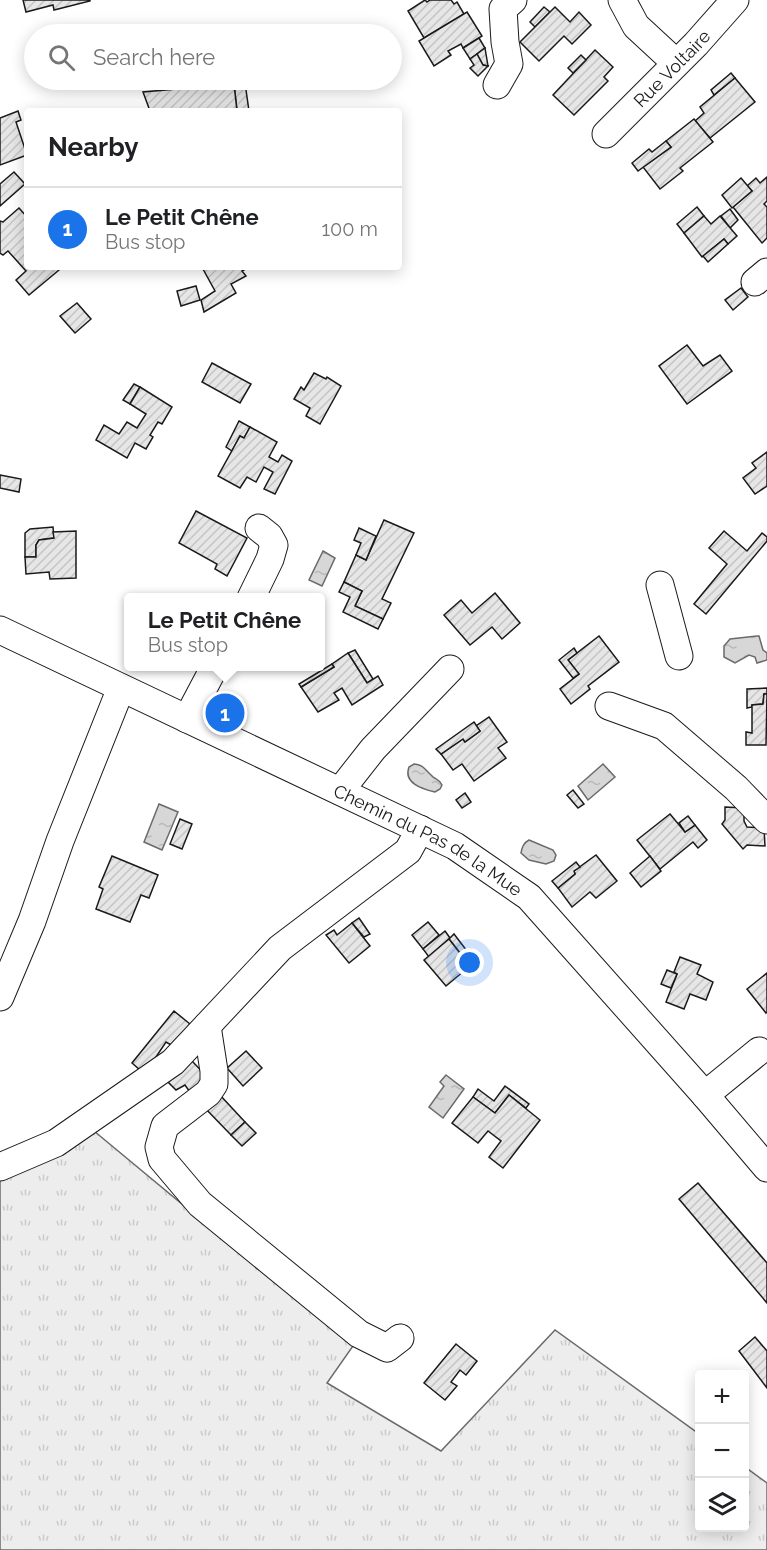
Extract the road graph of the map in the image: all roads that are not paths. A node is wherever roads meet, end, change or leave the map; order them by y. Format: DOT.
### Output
graph roads {
  1 [pos="513,0"];
  2 [pos="622,0"];
  3 [pos="735,0"];
  4 [pos="676,63"];
  5 [pos="497,85"];
  6 [pos="606,134"];
  7 [pos="259,528"];
  8 [pos="660,585"];
  9 [pos="253,593"];
  10 [pos="0,630"];
  11 [pos="679,656"];
  12 [pos="450,669"];
  13 [pos="212,671"];
  14 [pos="121,688"];
  15 [pos="609,706"];
  16 [pos="187,719"];
  17 [pos="340,791"];
  18 [pos="767,820"];
  19 [pos="420,829"];
  20 [pos="0,997"];
  21 [pos="207,1026"];
  22 [pos="759,1051"];
  23 [pos="705,1095"];
  24 [pos="0,1167"];
  25 [pos="767,1168"];
  26 [pos="400,1338"];
  1 -- 5 [label="street"];
  2 -- 4 [label="street"];
  3 -- 4 [label="street, Rue Voltaire"];
  4 -- 6 [label="street, Rue Voltaire"];
  7 -- 9 [label="street"];
  8 -- 11 [label="street"];
  10 -- 14 [label="street, Chemin du Pas de la Mue"];
  12 -- 17 [label="street"];
  13 -- 16 [label="street"];
  14 -- 16 [label="street, Chemin du Pas de la Mue"];
  14 -- 20 [label="street"];
  15 -- 18 [label="street"];
  16 -- 17 [label="street, Chemin du Pas de la Mue"];
  17 -- 19 [label="street, Chemin du Pas de la Mue"];
  19 -- 21 [label="street"];
  19 -- 23 [label="street, Chemin du Pas de la Mue"];
  21 -- 24 [label="street"];
  21 -- 26 [label="street"];
  22 -- 23 [label="street"];
  23 -- 25 [label="street, Chemin du Pas de la Mue"];
}
